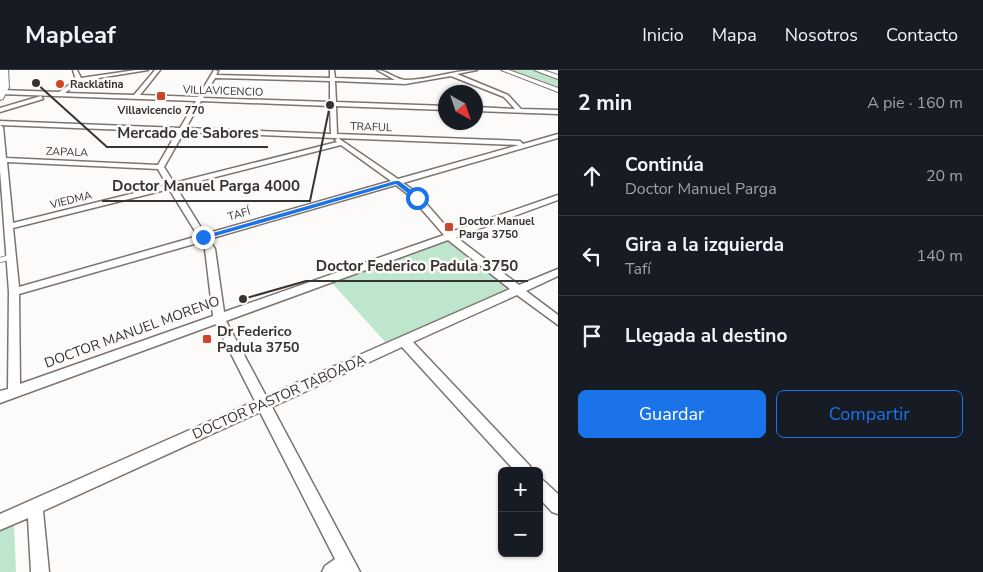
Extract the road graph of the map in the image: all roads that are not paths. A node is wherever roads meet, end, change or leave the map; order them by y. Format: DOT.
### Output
graph roads {
  1 [pos="4,70"];
  2 [pos="75,70"];
  3 [pos="146,70"];
  4 [pos="158,70"];
  5 [pos="216,70"];
  6 [pos="276,70"];
  7 [pos="332,70"];
  8 [pos="378,70"];
  9 [pos="442,70"];
  10 [pos="475,70"];
  11 [pos="504,70"];
  12 [pos="537,70"];
  13 [pos="453,74"];
  14 [pos="212,76"];
  15 [pos="558,77"];
  16 [pos="274,78"];
  17 [pos="79,80"];
  18 [pos="332,80"];
  19 [pos="405,82"];
  20 [pos="558,90"];
  21 [pos="1,94"];
  22 [pos="24,94"];
  23 [pos="55,95"];
  24 [pos="135,98"];
  25 [pos="199,100"];
  26 [pos="333,104"];
  27 [pos="438,108"];
  28 [pos="483,109"];
  29 [pos="0,110"];
  30 [pos="520,111"];
  31 [pos="558,112"];
  32 [pos="0,123"];
  33 [pos="0,127"];
  34 [pos="181,130"];
  35 [pos="334,136"];
  36 [pos="558,136"];
  37 [pos="543,140"];
  38 [pos="532,143"];
  39 [pos="343,144"];
  40 [pos="558,147"];
  41 [pos="4,160"];
  42 [pos="160,166"];
  43 [pos="397,182"];
  44 [pos="171,186"];
  45 [pos="558,197"];
  46 [pos="8,227"];
  47 [pos="449,236"];
  48 [pos="203,237"];
  49 [pos="11,257"];
  50 [pos="0,260"];
  51 [pos="558,272"];
  52 [pos="518,290"];
  53 [pos="14,292"];
  54 [pos="219,319"];
  55 [pos="558,321"];
  56 [pos="404,341"];
  57 [pos="14,392"];
  58 [pos="0,397"];
  59 [pos="262,405"];
  60 [pos="521,467"];
  61 [pos="543,490"];
  62 [pos="558,506"];
  63 [pos="35,507"];
  64 [pos="0,522"];
  65 [pos="349,567"];
  66 [pos="40,572"];
  67 [pos="331,572"];
  1 -- 21 [label="main road"];
  2 -- 17 [label="street"];
  3 -- 17 [label="street"];
  4 -- 24 [label="street"];
  5 -- 14 [label="street"];
  6 -- 16 [label="street"];
  7 -- 18 [label="street"];
  8 -- 19 [label="street"];
  9 -- 13 [label="street"];
  10 -- 13 [label="street"];
  11 -- 20 [label="street"];
  12 -- 15 [label="street"];
  13 -- 19 [label="street"];
  13 -- 30 [label="street"];
  14 -- 16 [label="street"];
  14 -- 25 [label="street"];
  16 -- 18 [label="street"];
  17 -- 23 [label="street"];
  18 -- 19 [label="street"];
  18 -- 26 [label="street"];
  21 -- 22 [label="street, VILLAVICENCIO"];
  22 -- 23 [label="street, VILLAVICENCIO"];
  22 -- 29 [label="street"];
  23 -- 24 [label="street, VILLAVICENCIO"];
  23 -- 29 [label="street"];
  24 -- 25 [label="street, VILLAVICENCIO"];
  25 -- 26 [label="street, VILLAVICENCIO"];
  25 -- 34 [label="street"];
  26 -- 27 [label="street, VILLAVICENCIO"];
  26 -- 35 [label="street"];
  28 -- 30 [label="street"];
  30 -- 31 [label="street"];
  32 -- 34 [label="street, TRAFUL"];
  33 -- 41 [label="street"];
  34 -- 35 [label="street, TRAFUL"];
  34 -- 42 [label="street"];
  35 -- 38 [label="street, TRAFUL"];
  35 -- 39 [label="street"];
  36 -- 37 [label="street, TAFÍ"];
  37 -- 38 [label="street, TAFÍ"];
  37 -- 40 [label="street"];
  38 -- 43 [label="street, TAFÍ"];
  39 -- 43 [label="street"];
  39 -- 44 [label="street, VIEDMA"];
  41 -- 42 [label="street, ZAPALA"];
  41 -- 46 [label="street"];
  42 -- 44 [label="street"];
  43 -- 47 [label="street"];
  43 -- 48 [label="street, TAFÍ"];
  44 -- 46 [label="street, VIEDMA"];
  44 -- 48 [label="street"];
  45 -- 47 [label="street, DOCTOR MANUEL MORENO"];
  46 -- 49 [label="street"];
  47 -- 52 [label="street"];
  47 -- 54 [label="street, DOCTOR MANUEL MORENO"];
  48 -- 53 [label="street, TAFÍ"];
  48 -- 54 [label="street"];
  49 -- 50 [label="lane"];
  49 -- 53 [label="street"];
  51 -- 52 [label="street, DOCTOR PASTOR TABOADA"];
  52 -- 55 [label="street"];
  52 -- 56 [label="street, DOCTOR PASTOR TABOADA"];
  53 -- 57 [label="street"];
  54 -- 57 [label="street, DOCTOR MANUEL MORENO"];
  54 -- 59 [label="street"];
  56 -- 59 [label="street, DOCTOR PASTOR TABOADA"];
  56 -- 60 [label="street"];
  57 -- 58 [label="street, DOCTOR MANUEL MORENO"];
  59 -- 63 [label="street, DOCTOR PASTOR TABOADA"];
  59 -- 65 [label="street"];
  61 -- 62 [label="street"];
  63 -- 64 [label="street, DOCTOR PASTOR TABOADA"];
  63 -- 66 [label="street"];
  65 -- 67 [label="street"];
}
